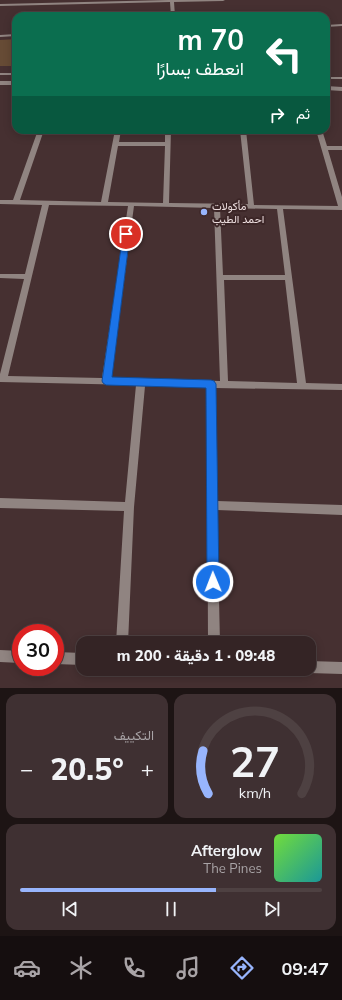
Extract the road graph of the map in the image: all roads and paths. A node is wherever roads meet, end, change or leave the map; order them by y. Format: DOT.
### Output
graph roads {
  1 [pos="223,0"];
  2 [pos="172,1"];
  3 [pos="0,5"];
  4 [pos="173,12"];
  5 [pos="342,25"];
  6 [pos="330,26"];
  7 [pos="12,35"];
  8 [pos="0,36"];
  9 [pos="0,74"];
  10 [pos="12,74"];
  11 [pos="330,78"];
  12 [pos="342,78"];
  13 [pos="0,83"];
  14 [pos="12,83"];
  15 [pos="330,88"];
  16 [pos="342,89"];
  17 [pos="39,134"];
  18 [pos="117,134"];
  19 [pos="168,134"];
  20 [pos="243,134"];
  21 [pos="320,134"];
  22 [pos="115,144"];
  23 [pos="167,144"];
  24 [pos="324,148"];
  25 [pos="342,148"];
  26 [pos="0,202"];
  27 [pos="16,202"];
  28 [pos="46,203"];
  29 [pos="104,204"];
  30 [pos="130,204"];
  31 [pos="166,205"];
  32 [pos="217,206"];
  33 [pos="251,206"];
  34 [pos="280,207"];
  35 [pos="342,208"];
  36 [pos="0,276"];
  37 [pos="28,277"];
  38 [pos="220,277"];
  39 [pos="289,278"];
  40 [pos="1,379"];
  41 [pos="106,381"];
  42 [pos="141,382"];
  43 [pos="211,384"];
  44 [pos="224,385"];
  45 [pos="302,386"];
  46 [pos="342,387"];
  47 [pos="0,503"];
  48 [pos="212,505"];
  49 [pos="129,507"];
  50 [pos="342,510"];
  51 [pos="122,636"];
  52 [pos="214,636"];
  53 [pos="0,656"];
  54 [pos="12,656"];
  55 [pos="64,658"];
  56 [pos="76,659"];
  57 [pos="316,667"];
  58 [pos="342,668"];
  1 -- 2 [label="street"];
  2 -- 3 [label="street"];
  2 -- 4 [label="street"];
  5 -- 6 [label="street"];
  7 -- 8 [label="street"];
  9 -- 10 [label="street"];
  11 -- 12 [label="street"];
  13 -- 14 [label="street"];
  15 -- 16 [label="street"];
  17 -- 27 [label="street"];
  18 -- 22 [label="street"];
  19 -- 23 [label="street"];
  20 -- 33 [label="street"];
  21 -- 24 [label="street"];
  22 -- 23 [label="street"];
  22 -- 29 [label="street"];
  23 -- 31 [label="street"];
  24 -- 25 [label="street"];
  24 -- 35 [label="street"];
  26 -- 27 [label="street"];
  27 -- 28 [label="street"];
  28 -- 29 [label="street"];
  28 -- 37 [label="street"];
  29 -- 30 [label="street"];
  30 -- 31 [label="street"];
  30 -- 41 [label="street"];
  31 -- 32 [label="street"];
  32 -- 33 [label="street"];
  32 -- 38 [label="street"];
  33 -- 34 [label="street"];
  34 -- 35 [label="street"];
  34 -- 39 [label="street"];
  36 -- 37 [label="street"];
  37 -- 40 [label="street"];
  38 -- 39 [label="street"];
  38 -- 44 [label="street"];
  39 -- 45 [label="street"];
  40 -- 41 [label="street"];
  41 -- 42 [label="street"];
  42 -- 43 [label="street"];
  42 -- 49 [label="street"];
  43 -- 44 [label="street"];
  43 -- 48 [label="street"];
  44 -- 45 [label="street"];
  45 -- 46 [label="street"];
  47 -- 49 [label="street"];
  48 -- 50 [label="street"];
  48 -- 52 [label="street"];
  49 -- 51 [label="street"];
  53 -- 54 [label="street"];
  55 -- 56 [label="street"];
  57 -- 58 [label="street"];
}
